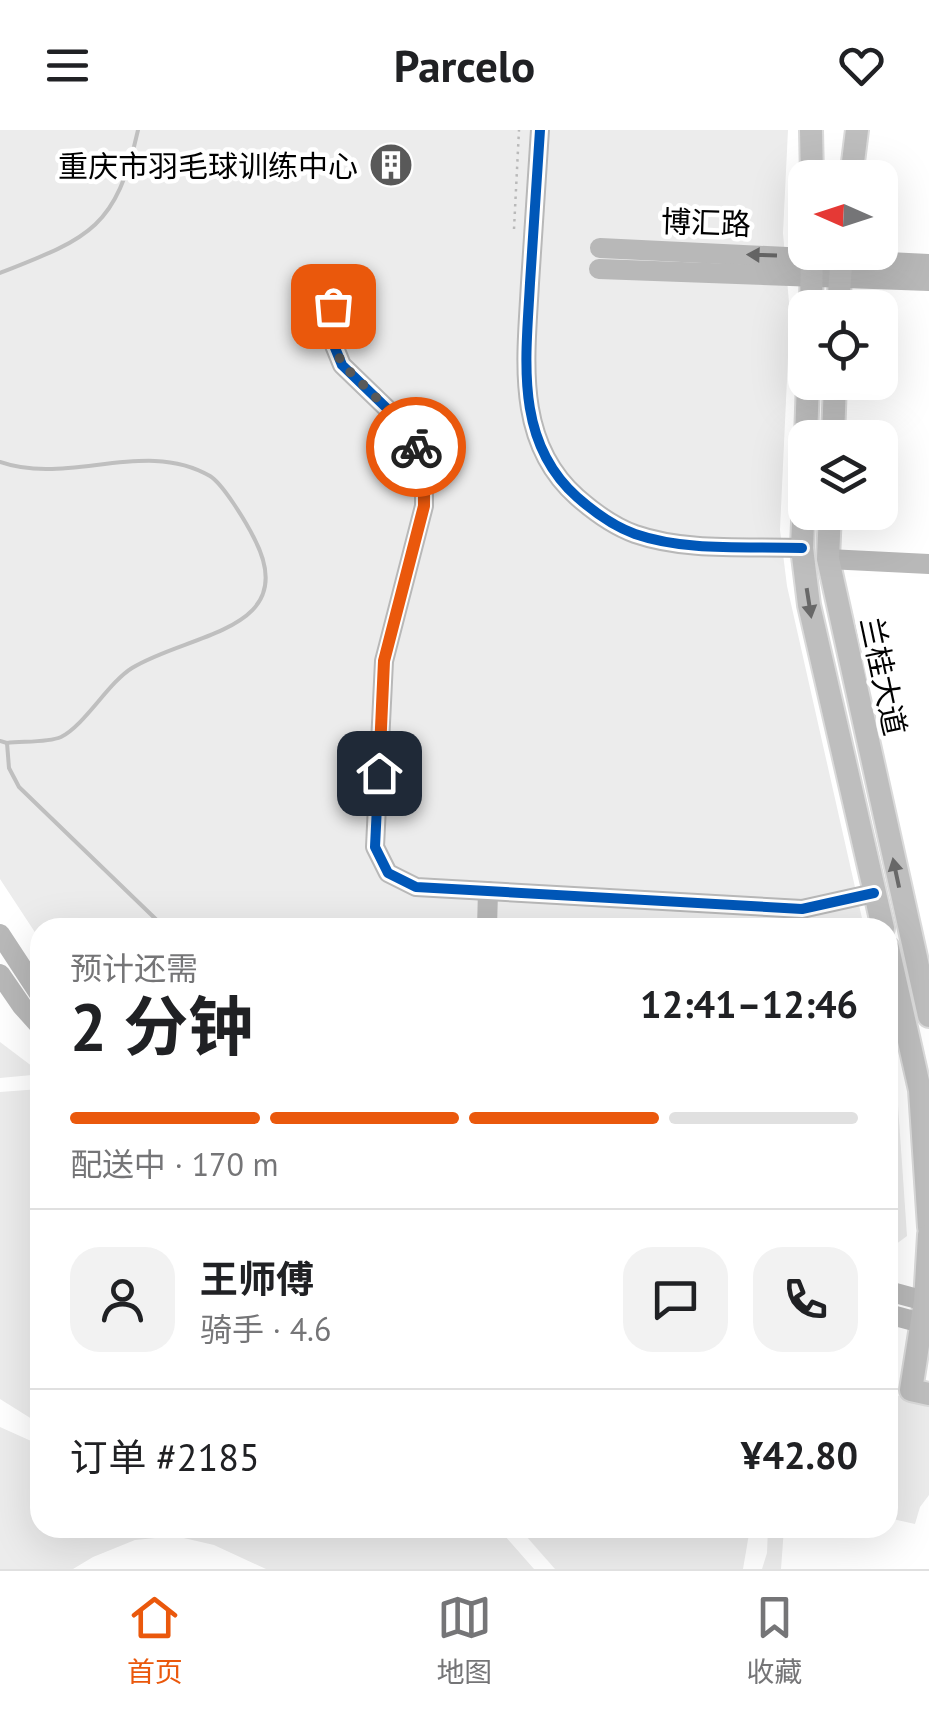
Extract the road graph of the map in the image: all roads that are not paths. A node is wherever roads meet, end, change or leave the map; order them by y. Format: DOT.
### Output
graph roads {
  1 [pos="540,130"];
  2 [pos="811,130"];
  3 [pos="856,130"];
  4 [pos="812,160"];
  5 [pos="853,160"];
  6 [pos="600,259"];
  7 [pos="788,261"];
  8 [pos="898,263"];
  9 [pos="929,264"];
  10 [pos="878,270"];
  11 [pos="929,281"];
  12 [pos="333,306"];
  13 [pos="803,530"];
  14 [pos="829,530"];
  15 [pos="802,548"];
  16 [pos="828,560"];
  17 [pos="929,564"];
  18 [pos="488,891"];
  19 [pos="874,893"];
  20 [pos="487,918"];
  21 [pos="880,918"];
  22 [pos="895,918"];
  23 [pos="0,934"];
  24 [pos="898,934"];
  25 [pos="898,962"];
  26 [pos="905,971"];
  27 [pos="0,974"];
  28 [pos="30,980"];
  29 [pos="30,1015"];
  30 [pos="929,1016"];
  31 [pos="929,1226"];
  32 [pos="929,1235"];
  33 [pos="898,1296"];
  34 [pos="926,1313"];
  35 [pos="898,1314"];
  36 [pos="920,1392"];
  1 -- 15 [label="street"];
  2 -- 4 [label="main road"];
  3 -- 5 [label="main road"];
  6 -- 7 [label="street, 博汇路"];
  8 -- 9 [label="street, 博汇路"];
  10 -- 11 [label="street, 博汇路"];
  12 -- 18 [label="street"];
  13 -- 15 [label="main road, 兰桂大道"];
  14 -- 16 [label="main road, 兰桂大道"];
  15 -- 19 [label="main road, 兰桂大道, one-way"];
  16 -- 17 [label="street"];
  22 -- 16 [label="main road, 兰桂大道, one-way"];
  18 -- 19 [label="street"];
  18 -- 20 [label="street"];
  19 -- 21 [label="main road, 兰桂大道"];
  23 -- 28 [label="street"];
  26 -- 24 [label="main road, 兰桂大道, one-way"];
  25 -- 26 [label="main road"];
  26 -- 30 [label="main road"];
  26 -- 31 [label="main road"];
  27 -- 29 [label="street"];
  32 -- 34 [label="main road"];
  33 -- 34 [label="street"];
  34 -- 35 [label="street"];
  34 -- 36 [label="main road"];
}
